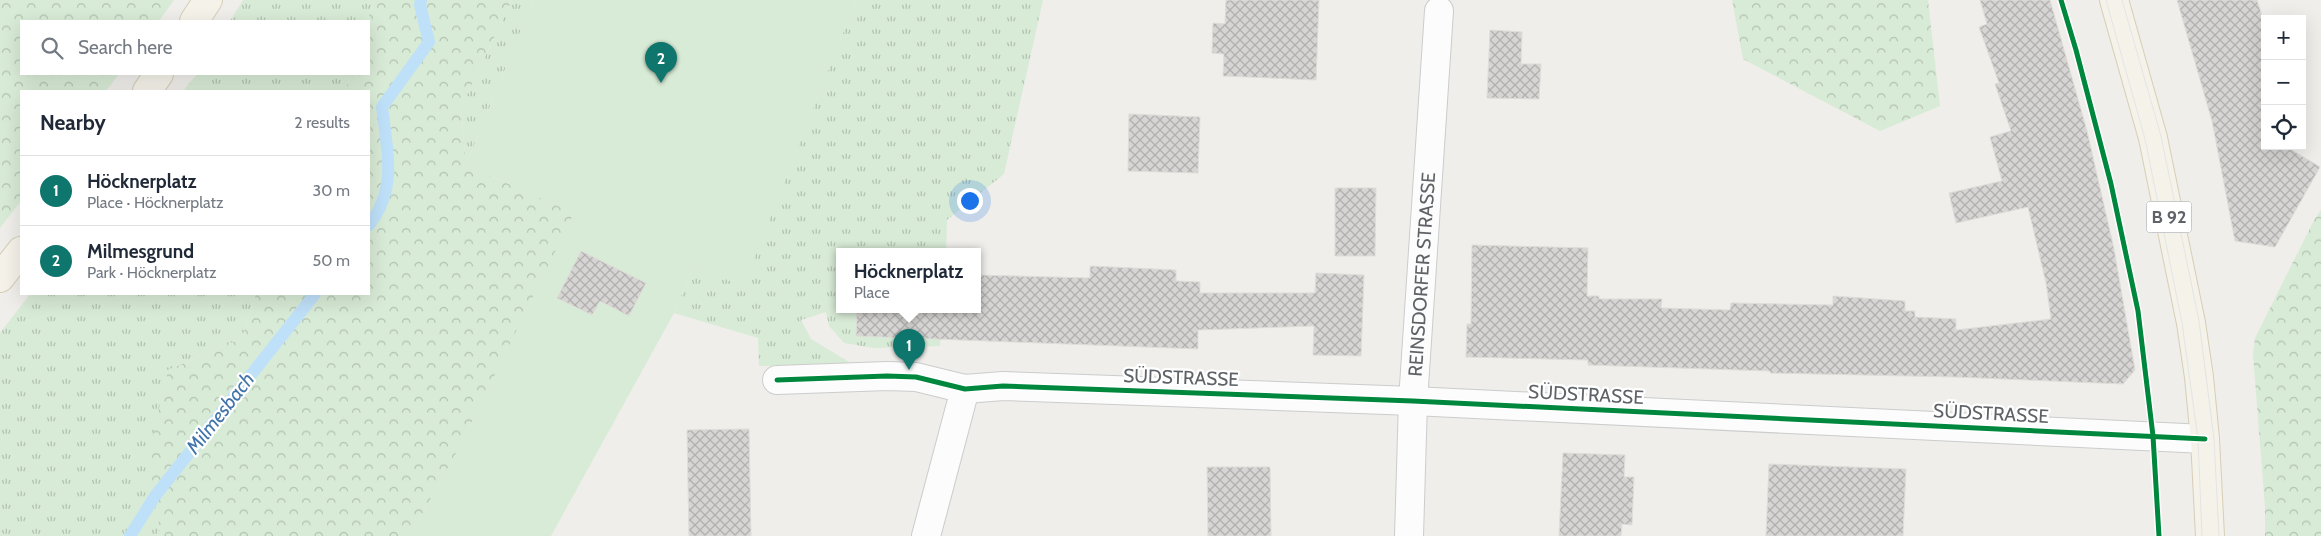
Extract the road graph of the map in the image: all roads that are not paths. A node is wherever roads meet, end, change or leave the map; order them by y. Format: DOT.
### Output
graph roads {
  1 [pos="208,0"];
  2 [pos="2114,0"];
  3 [pos="1439,11"];
  4 [pos="195,20"];
  5 [pos="158,75"];
  6 [pos="148,90"];
  7 [pos="20,252"];
  8 [pos="0,278"];
  9 [pos="777,380"];
  10 [pos="966,388"];
  11 [pos="1413,401"];
  12 [pos="2205,439"];
  13 [pos="926,536"];
  14 [pos="1409,536"];
  15 [pos="2210,536"];
  1 -- 4 [label="main road"];
  2 -- 12 [label="main road, B 92"];
  3 -- 11 [label="street, REINSDORFER STRASSE"];
  5 -- 6 [label="main road"];
  7 -- 8 [label="main road"];
  9 -- 10 [label="street, SÜDSTRASSE"];
  10 -- 11 [label="street, SÜDSTRASSE"];
  10 -- 13 [label="street"];
  11 -- 12 [label="street, SÜDSTRASSE"];
  11 -- 14 [label="street, REINSDORFER STRASSE"];
  12 -- 15 [label="main road, B 92"];
}
